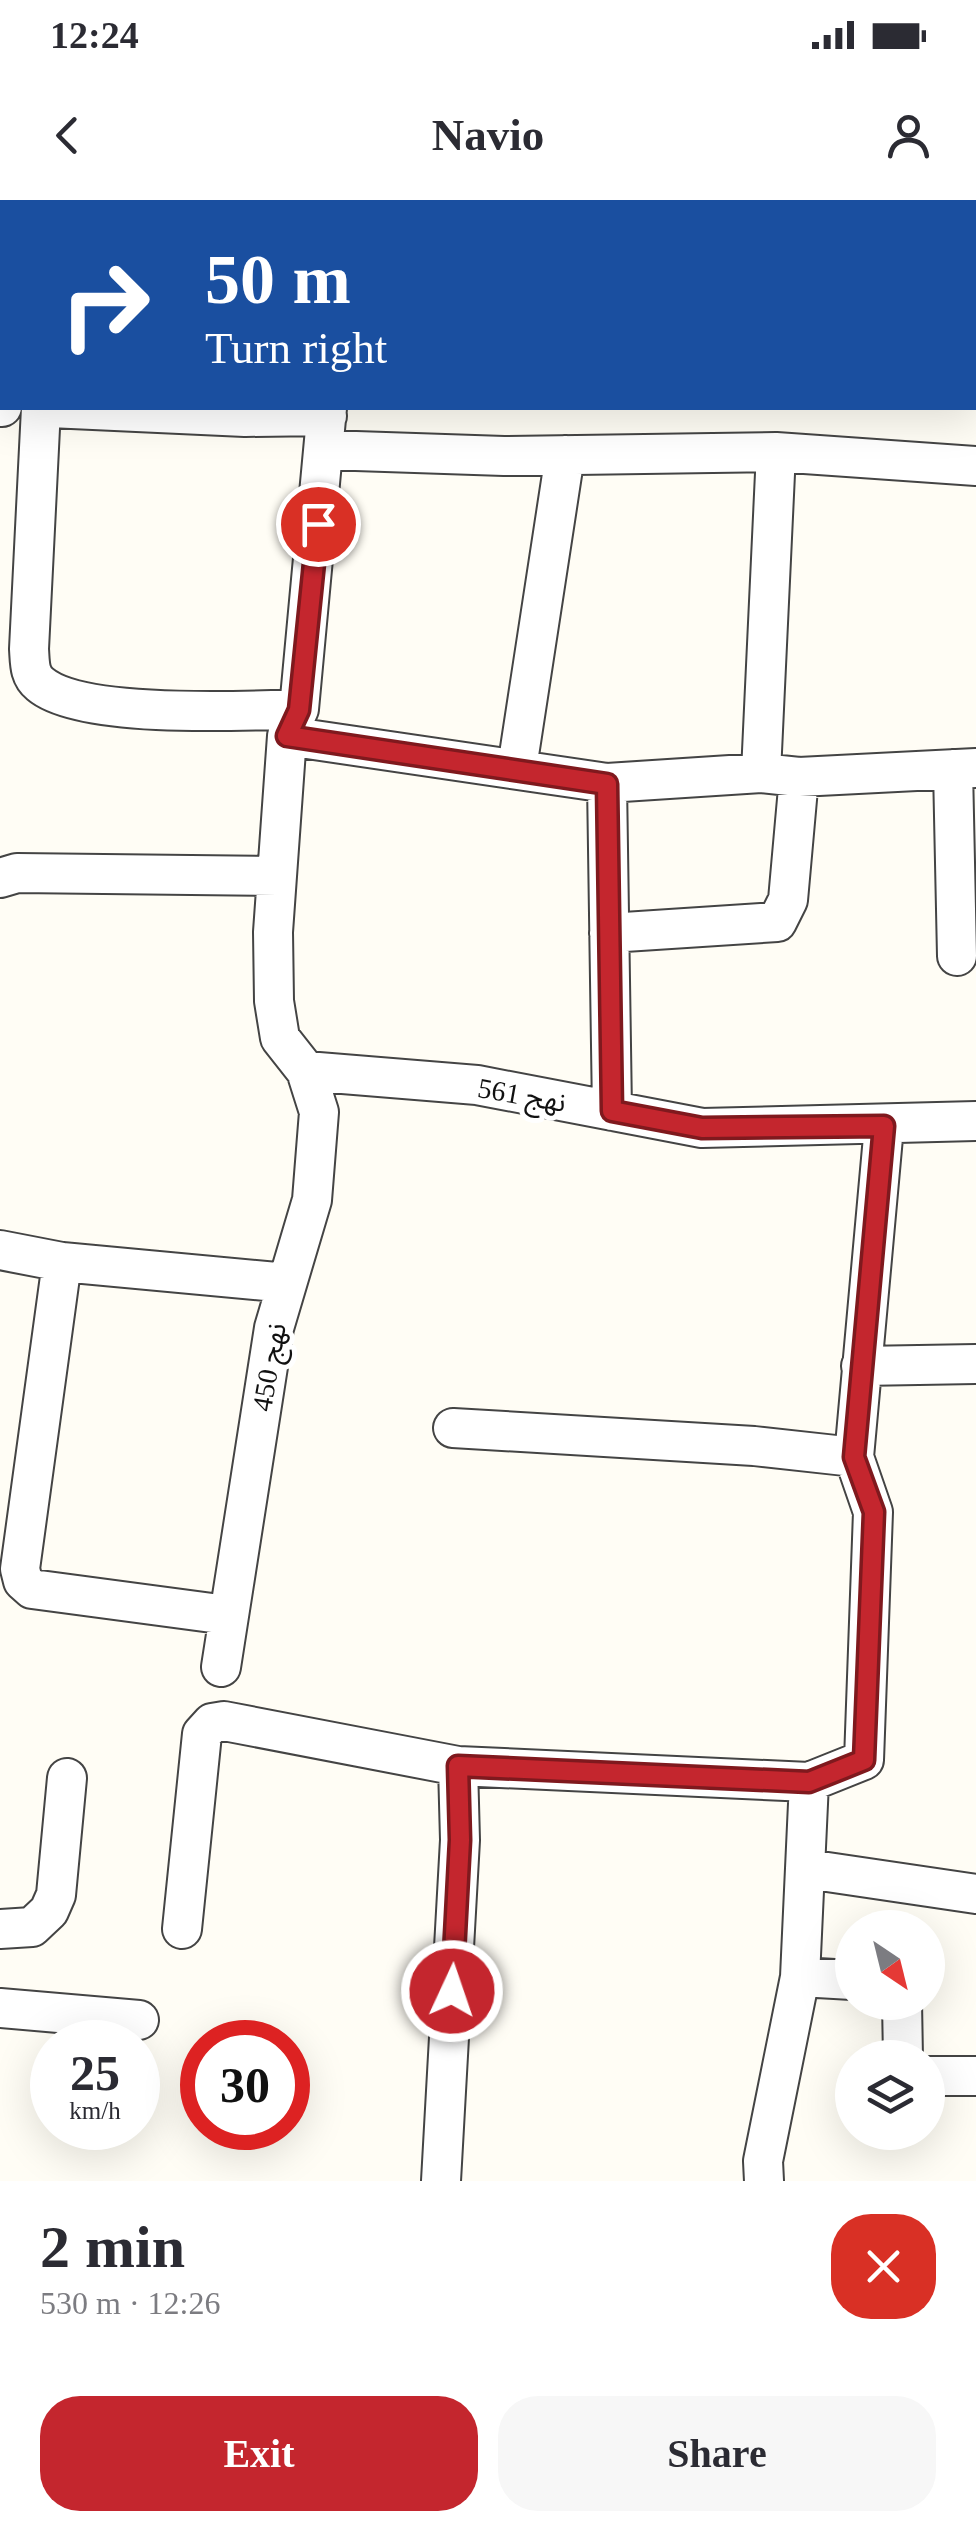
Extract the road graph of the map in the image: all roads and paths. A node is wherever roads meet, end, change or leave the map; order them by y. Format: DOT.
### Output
graph roads {
  1 [pos="41,410"];
  2 [pos="89,410"];
  3 [pos="327,424"];
  4 [pos="776,452"];
  5 [pos="565,456"];
  6 [pos="976,466"];
  7 [pos="293,723"];
  8 [pos="517,768"];
  9 [pos="964,768"];
  10 [pos="761,773"];
  11 [pos="799,777"];
  12 [pos="607,784"];
  13 [pos="278,876"];
  14 [pos="0,878"];
  15 [pos="609,933"];
  16 [pos="956,956"];
  17 [pos="306,1071"];
  18 [pos="612,1111"];
  19 [pos="976,1122"];
  20 [pos="884,1126"];
  21 [pos="0,1250"];
  22 [pos="62,1262"];
  23 [pos="287,1283"];
  24 [pos="976,1364"];
  25 [pos="862,1366"];
  26 [pos="453,1428"];
  27 [pos="854,1457"];
  28 [pos="227,1615"];
  29 [pos="221,1667"];
  30 [pos="458,1766"];
  31 [pos="67,1778"];
  32 [pos="809,1782"];
  33 [pos="806,1869"];
  34 [pos="976,1894"];
  35 [pos="0,1929"];
  36 [pos="182,1929"];
  37 [pos="800,1978"];
  38 [pos="835,1979"];
  39 [pos="0,2008"];
  40 [pos="139,2020"];
  41 [pos="945,2076"];
  42 [pos="976,2076"];
  43 [pos="442,2181"];
  44 [pos="764,2181"];
  1 -- 7 [label="street"];
  2 -- 3 [label="street"];
  3 -- 5 [label="street"];
  3 -- 7 [label="street, نهج 450"];
  4 -- 5 [label="street"];
  4 -- 6 [label="street"];
  4 -- 10 [label="street"];
  5 -- 8 [label="street"];
  7 -- 8 [label="street"];
  7 -- 13 [label="street, نهج 450"];
  8 -- 12 [label="street"];
  9 -- 11 [label="street"];
  9 -- 16 [label="street"];
  10 -- 11 [label="street"];
  10 -- 12 [label="street"];
  11 -- 15 [label="street"];
  12 -- 15 [label="street"];
  13 -- 14 [label="street"];
  13 -- 17 [label="street, نهج 450"];
  15 -- 18 [label="street"];
  17 -- 18 [label="street, نهج 561"];
  17 -- 23 [label="street, نهج 450"];
  18 -- 20 [label="street, نهج 561"];
  19 -- 20 [label="street, نهج 561"];
  20 -- 25 [label="street"];
  21 -- 22 [label="street"];
  22 -- 23 [label="street"];
  22 -- 28 [label="street"];
  23 -- 28 [label="street, نهج 450"];
  24 -- 25 [label="street"];
  25 -- 27 [label="street"];
  26 -- 27 [label="street"];
  27 -- 32 [label="street"];
  28 -- 29 [label="street, نهج 450"];
  30 -- 32 [label="street"];
  30 -- 36 [label="street"];
  30 -- 43 [label="street"];
  31 -- 35 [label="street"];
  32 -- 33 [label="street"];
  33 -- 34 [label="street"];
  33 -- 37 [label="street"];
  37 -- 38 [label="street"];
  37 -- 44 [label="street"];
  39 -- 40 [label="street"];
  41 -- 42 [label="street"];
}
